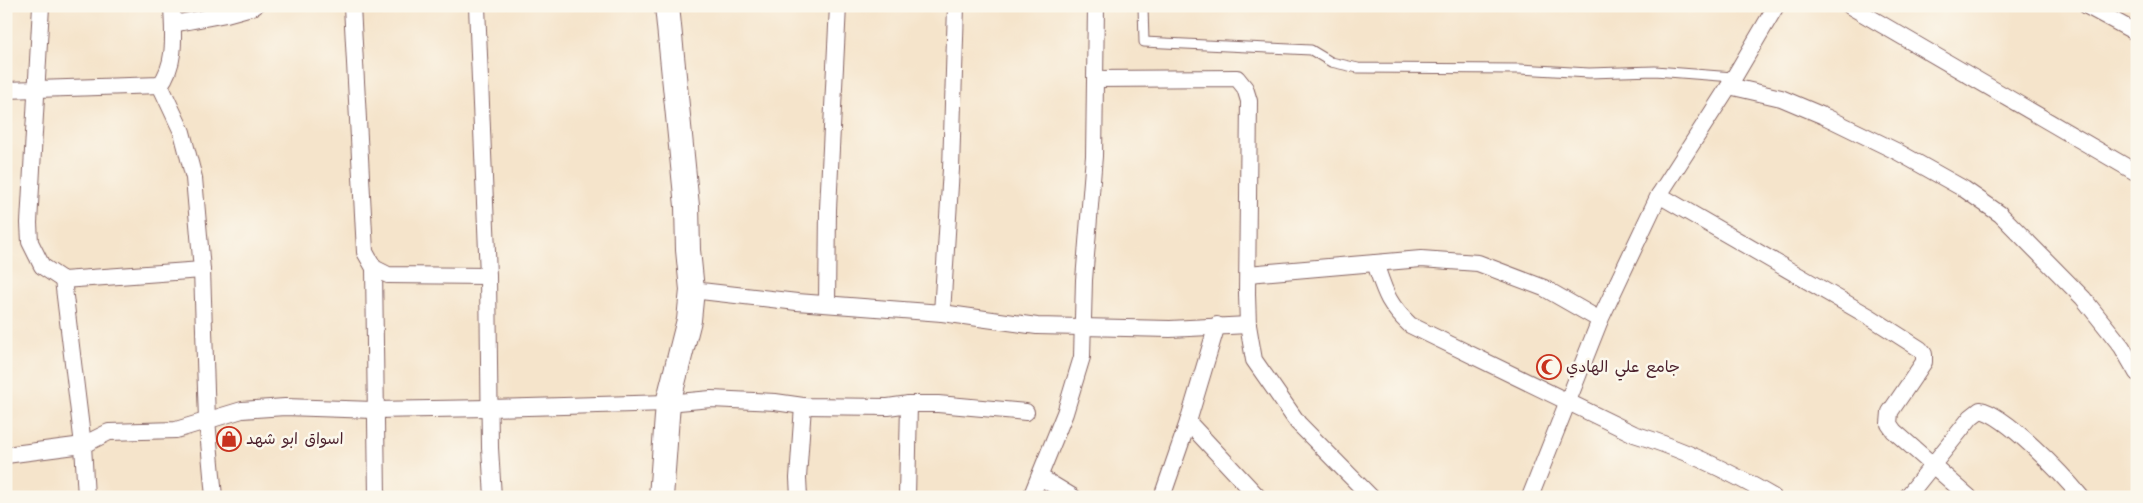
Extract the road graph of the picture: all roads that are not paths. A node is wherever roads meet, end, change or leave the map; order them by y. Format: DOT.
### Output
graph roads {
  1 [pos="41,6"];
  2 [pos="172,6"];
  3 [pos="255,6"];
  4 [pos="352,6"];
  5 [pos="477,6"];
  6 [pos="667,6"];
  7 [pos="838,6"];
  8 [pos="956,6"];
  9 [pos="1096,6"];
  10 [pos="1143,6"];
  11 [pos="1850,6"];
  12 [pos="2087,6"];
  13 [pos="1774,7"];
  14 [pos="173,24"];
  15 [pos="2137,32"];
  16 [pos="1096,79"];
  17 [pos="1731,82"];
  18 [pos="160,85"];
  19 [pos="36,89"];
  20 [pos="6,90"];
  21 [pos="2137,173"];
  22 [pos="1659,195"];
  23 [pos="1375,263"];
  24 [pos="374,268"];
  25 [pos="202,270"];
  26 [pos="1248,274"];
  27 [pos="488,276"];
  28 [pos="63,280"];
  29 [pos="692,290"];
  30 [pos="827,303"];
  31 [pos="942,312"];
  32 [pos="1600,320"];
  33 [pos="1218,325"];
  34 [pos="1248,325"];
  35 [pos="1082,328"];
  36 [pos="2137,373"];
  37 [pos="1566,402"];
  38 [pos="668,403"];
  39 [pos="908,404"];
  40 [pos="803,406"];
  41 [pos="490,408"];
  42 [pos="374,410"];
  43 [pos="1026,412"];
  44 [pos="207,420"];
  45 [pos="1188,422"];
  46 [pos="83,445"];
  47 [pos="6,454"];
  48 [pos="1932,465"];
  49 [pos="1040,477"];
  50 [pos="86,497"];
  51 [pos="214,497"];
  52 [pos="377,497"];
  53 [pos="493,497"];
  54 [pos="661,497"];
  55 [pos="799,497"];
  56 [pos="907,497"];
  57 [pos="1031,497"];
  58 [pos="1073,497"];
  59 [pos="1162,497"];
  60 [pos="1258,497"];
  61 [pos="1371,497"];
  62 [pos="1530,497"];
  63 [pos="1773,497"];
  64 [pos="1906,497"];
  65 [pos="1969,497"];
  66 [pos="2081,497"];
  1 -- 19 [label="street"];
  2 -- 14 [label="street"];
  3 -- 14 [label="street"];
  4 -- 24 [label="street"];
  5 -- 27 [label="street"];
  6 -- 29 [label="street"];
  7 -- 30 [label="street"];
  8 -- 31 [label="street"];
  9 -- 16 [label="street"];
  10 -- 17 [label="lane"];
  11 -- 21 [label="street"];
  12 -- 15 [label="street"];
  13 -- 17 [label="street"];
  14 -- 18 [label="street"];
  16 -- 26 [label="street"];
  16 -- 35 [label="street"];
  17 -- 22 [label="street"];
  17 -- 36 [label="street"];
  18 -- 19 [label="street"];
  18 -- 25 [label="street"];
  19 -- 20 [label="street"];
  19 -- 28 [label="street"];
  22 -- 32 [label="street"];
  22 -- 48 [label="street"];
  23 -- 26 [label="street"];
  23 -- 32 [label="street"];
  23 -- 37 [label="street"];
  24 -- 27 [label="street"];
  24 -- 42 [label="street"];
  25 -- 28 [label="street"];
  25 -- 44 [label="street"];
  26 -- 34 [label="street"];
  27 -- 41 [label="street"];
  28 -- 46 [label="street"];
  29 -- 30 [label="street"];
  29 -- 38 [label="street"];
  30 -- 31 [label="street"];
  31 -- 35 [label="street"];
  32 -- 37 [label="street"];
  33 -- 34 [label="street"];
  33 -- 35 [label="street"];
  33 -- 45 [label="street"];
  34 -- 61 [label="street"];
  35 -- 49 [label="street"];
  37 -- 62 [label="street"];
  37 -- 63 [label="street"];
  38 -- 40 [label="street"];
  38 -- 41 [label="street"];
  38 -- 54 [label="street"];
  39 -- 40 [label="street"];
  39 -- 43 [label="street"];
  39 -- 56 [label="street"];
  40 -- 55 [label="street"];
  41 -- 42 [label="street"];
  41 -- 53 [label="street"];
  42 -- 44 [label="street"];
  42 -- 52 [label="street"];
  44 -- 46 [label="street"];
  44 -- 51 [label="street"];
  45 -- 59 [label="street"];
  45 -- 60 [label="street"];
  46 -- 47 [label="street"];
  46 -- 50 [label="street"];
  48 -- 64 [label="street"];
  48 -- 65 [label="street"];
  48 -- 66 [label="street"];
  49 -- 57 [label="street"];
  49 -- 58 [label="street"];
}
